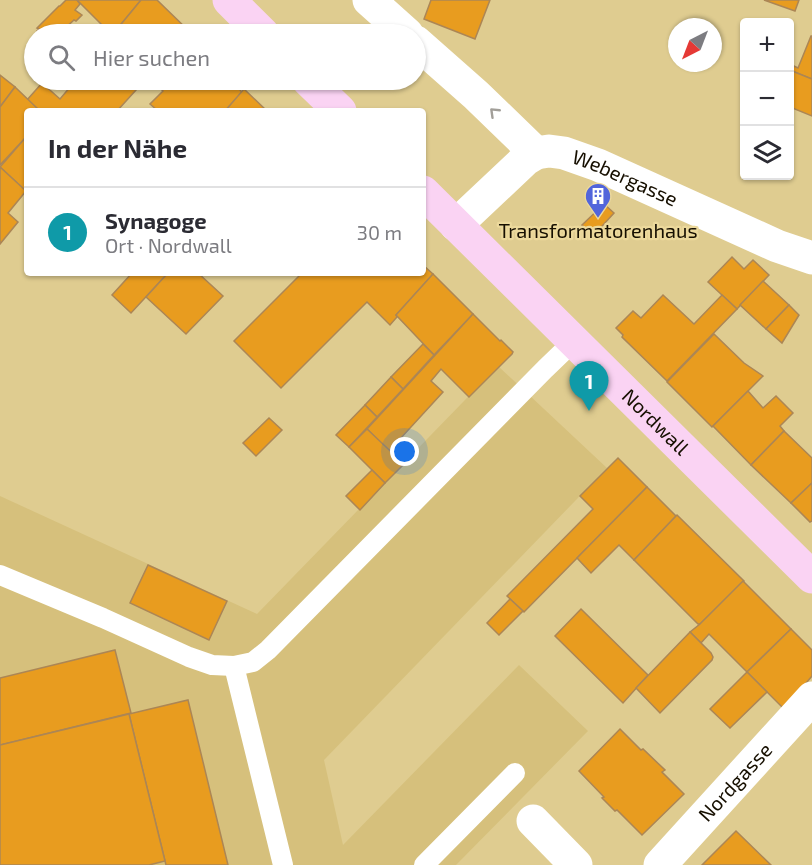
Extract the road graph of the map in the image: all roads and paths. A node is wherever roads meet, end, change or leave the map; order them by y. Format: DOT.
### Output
graph roads {
  1 [pos="229,0"];
  2 [pos="369,0"];
  3 [pos="253,24"];
  4 [pos="396,24"];
  5 [pos="426,51"];
  6 [pos="319,90"];
  7 [pos="337,108"];
  8 [pos="536,153"];
  9 [pos="426,195"];
  10 [pos="456,225"];
  11 [pos="812,258"];
  12 [pos="573,342"];
  13 [pos="0,575"];
  14 [pos="812,577"];
  15 [pos="234,666"];
  16 [pos="812,699"];
  17 [pos="515,773"];
  18 [pos="533,821"];
  19 [pos="283,865"];
  20 [pos="424,865"];
  21 [pos="576,865"];
  22 [pos="660,865"];
  1 -- 3 [label="main road"];
  2 -- 4 [label="street"];
  8 -- 5 [label="street, one-way"];
  6 -- 7 [label="main road"];
  8 -- 10 [label="street"];
  8 -- 11 [label="street, Webergasse"];
  9 -- 10 [label="main road, Nordwall"];
  10 -- 12 [label="main road, Nordwall"];
  12 -- 14 [label="main road, Nordwall"];
  12 -- 15 [label="lane"];
  13 -- 15 [label="lane"];
  15 -- 19 [label="lane"];
  16 -- 22 [label="street, Nordgasse"];
  17 -- 20 [label="lane"];
  18 -- 21 [label="street"];
}
